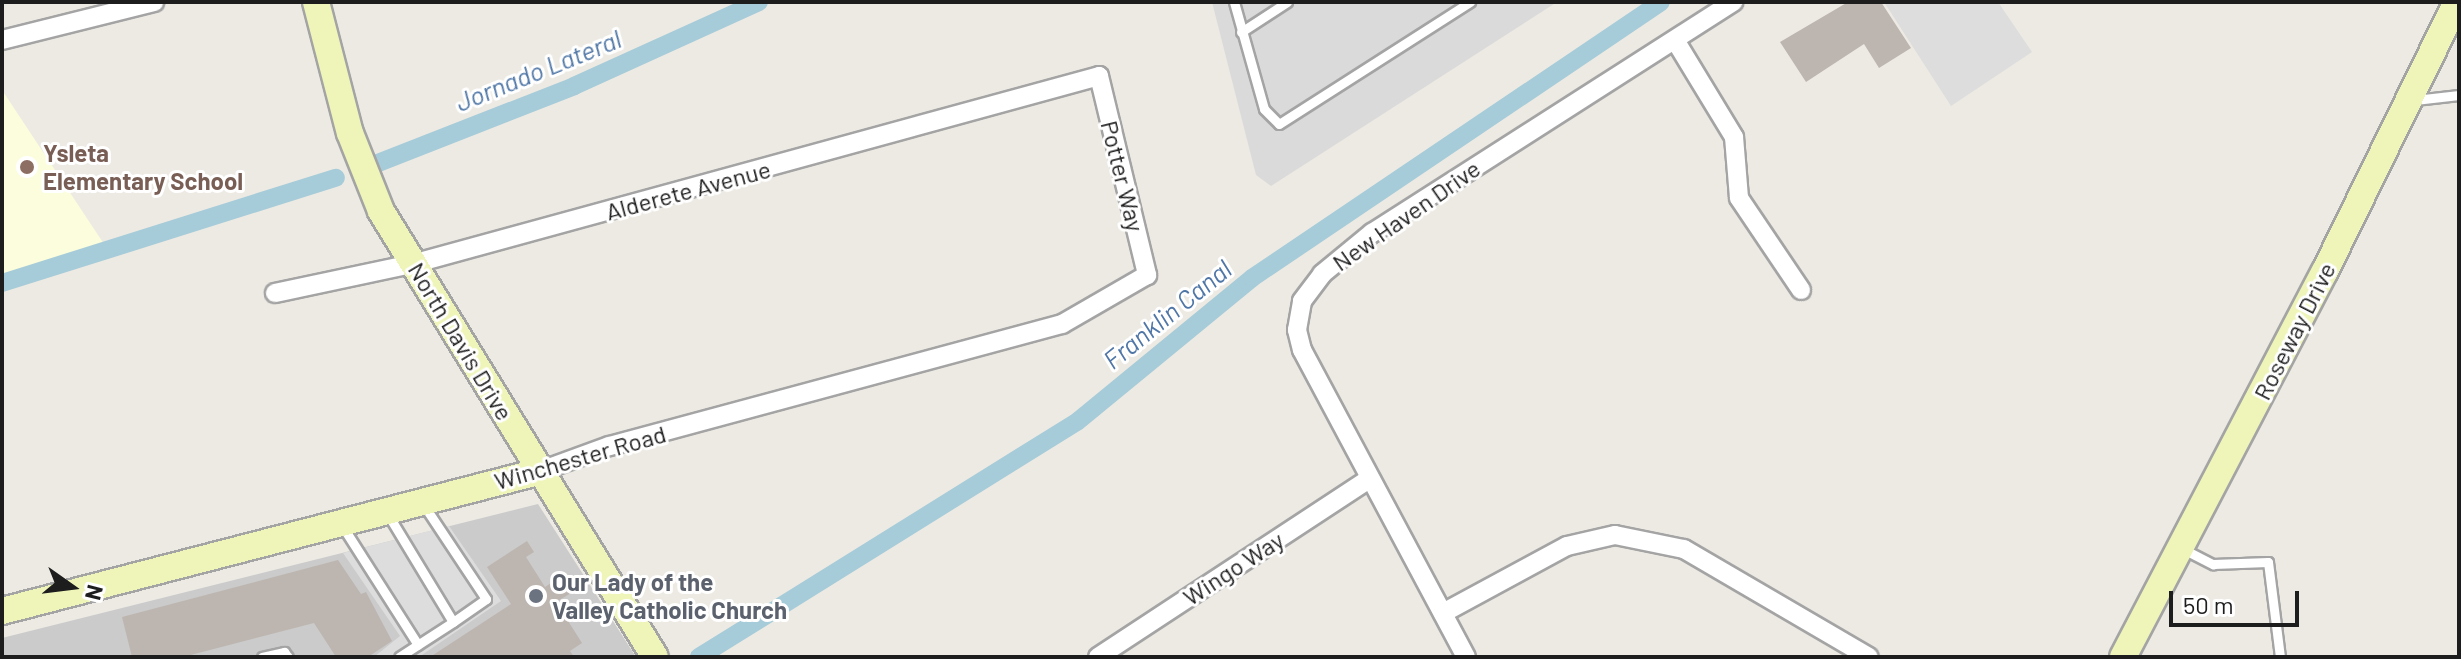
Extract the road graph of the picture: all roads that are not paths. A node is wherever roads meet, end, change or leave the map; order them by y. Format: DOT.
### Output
graph roads {
  1 [pos="154,2"];
  2 [pos="316,2"];
  3 [pos="1234,2"];
  4 [pos="1287,2"];
  5 [pos="1470,2"];
  6 [pos="1733,2"];
  7 [pos="2457,2"];
  8 [pos="1241,32"];
  9 [pos="2,40"];
  10 [pos="1675,40"];
  11 [pos="1099,76"];
  12 [pos="2459,95"];
  13 [pos="2408,101"];
  14 [pos="416,263"];
  15 [pos="1147,275"];
  16 [pos="1801,290"];
  17 [pos="275,293"];
  18 [pos="538,472"];
  19 [pos="1369,479"];
  20 [pos="421,501"];
  21 [pos="385,510"];
  22 [pos="340,522"];
  23 [pos="2183,549"];
  24 [pos="2,611"];
  25 [pos="1443,613"];
  26 [pos="453,622"];
  27 [pos="418,645"];
  28 [pos="262,657"];
  29 [pos="288,657"];
  30 [pos="399,657"];
  31 [pos="655,657"];
  32 [pos="1098,657"];
  33 [pos="1466,657"];
  34 [pos="1869,657"];
  35 [pos="2123,657"];
  36 [pos="2280,657"];
  1 -- 9 [label="street"];
  2 -- 14 [label="street, North Davis Drive"];
  3 -- 8 [label="lane"];
  4 -- 8 [label="lane"];
  5 -- 8 [label="lane"];
  6 -- 10 [label="street, New Haven Drive"];
  7 -- 13 [label="street, Roseway Drive"];
  10 -- 16 [label="street"];
  10 -- 19 [label="street, New Haven Drive"];
  11 -- 14 [label="street, Alderete Avenue"];
  11 -- 15 [label="street, Potter Way"];
  12 -- 13 [label="lane"];
  13 -- 23 [label="street, Roseway Drive"];
  14 -- 17 [label="street, Alderete Avenue"];
  14 -- 18 [label="street, North Davis Drive"];
  15 -- 18 [label="street, Winchester Road"];
  18 -- 20 [label="street, Winchester Road"];
  18 -- 31 [label="street, North Davis Drive"];
  19 -- 25 [label="street, New Haven Drive"];
  19 -- 32 [label="street, Wingo Way"];
  20 -- 21 [label="street, Winchester Road"];
  20 -- 26 [label="lane"];
  21 -- 22 [label="street, Winchester Road"];
  21 -- 26 [label="lane"];
  22 -- 24 [label="street, Winchester Road"];
  22 -- 27 [label="lane"];
  23 -- 35 [label="street, Roseway Drive"];
  23 -- 36 [label="lane"];
  25 -- 33 [label="street, New Haven Drive"];
  25 -- 34 [label="street"];
  26 -- 27 [label="lane"];
  27 -- 30 [label="lane"];
  28 -- 29 [label="lane"];
}
